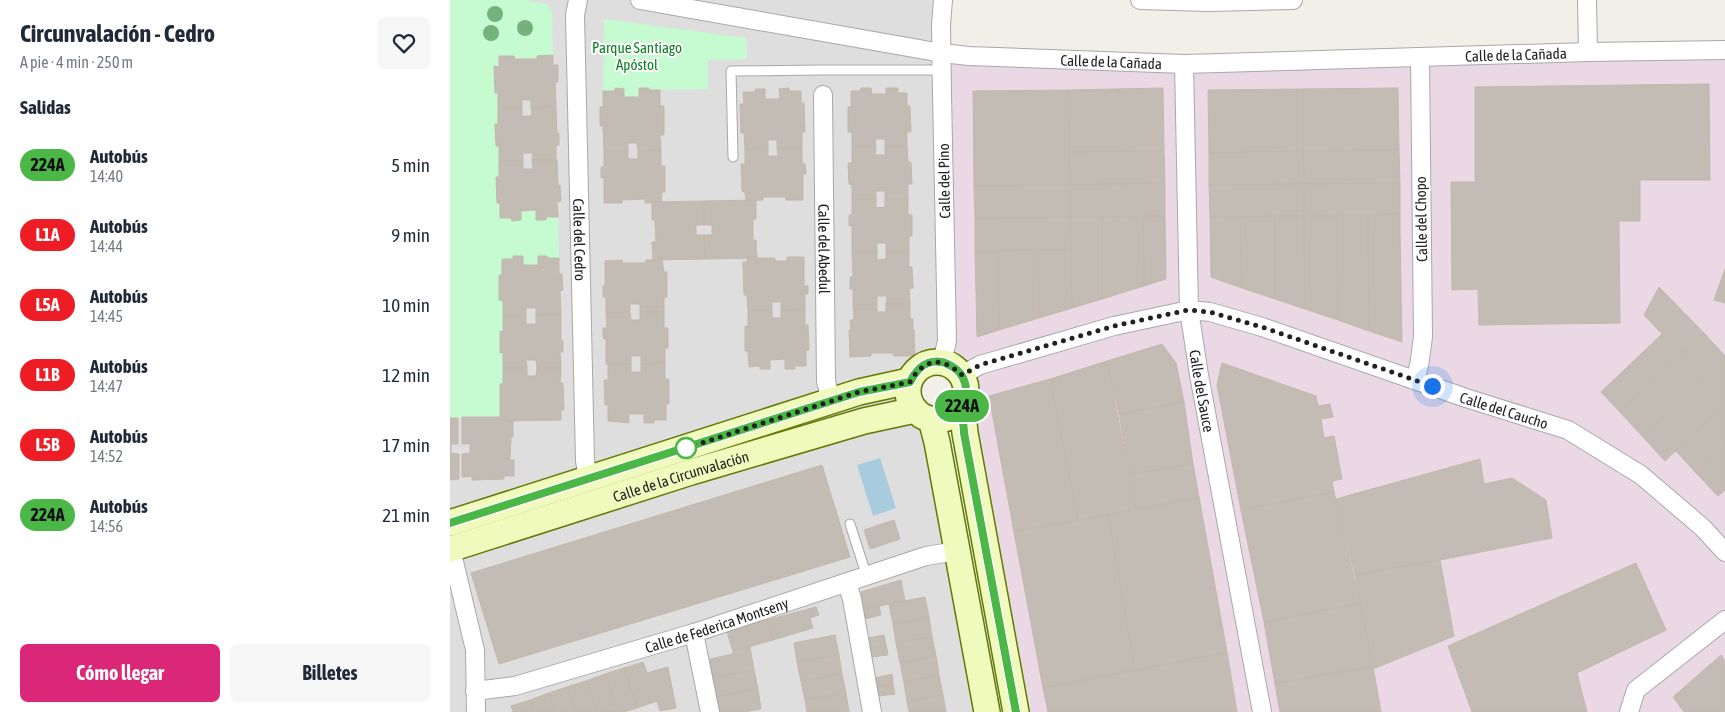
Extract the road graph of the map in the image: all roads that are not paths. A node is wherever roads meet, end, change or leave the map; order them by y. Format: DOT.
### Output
graph roads {
  1 [pos="578,0"];
  2 [pos="640,0"];
  3 [pos="943,0"];
  4 [pos="1140,0"];
  5 [pos="1294,0"];
  6 [pos="1587,0"];
  7 [pos="1725,50"];
  8 [pos="1588,52"];
  9 [pos="1420,58"];
  10 [pos="942,62"];
  11 [pos="1184,64"];
  12 [pos="823,95"];
  13 [pos="733,157"];
  14 [pos="1188,310"];
  15 [pos="952,369"];
  16 [pos="1415,380"];
  17 [pos="910,382"];
  18 [pos="831,401"];
  19 [pos="962,406"];
  20 [pos="923,415"];
  21 [pos="588,478"];
  22 [pos="450,523"];
  23 [pos="850,524"];
  24 [pos="450,549"];
  25 [pos="957,550"];
  26 [pos="1725,552"];
  27 [pos="867,577"];
  28 [pos="847,583"];
  29 [pos="1725,620"];
  30 [pos="694,633"];
  31 [pos="475,691"];
  32 [pos="476,712"];
  33 [pos="710,712"];
  34 [pos="872,712"];
  35 [pos="987,712"];
  36 [pos="1016,712"];
  37 [pos="1262,712"];
  38 [pos="1629,712"];
  1 -- 21 [label="street, Calle del Cedro"];
  2 -- 10 [label="street, Calle de la Cañada"];
  3 -- 10 [label="street, Calle del Pino"];
  4 -- 5 [label="street"];
  6 -- 8 [label="street, Calle de la Cañada"];
  7 -- 8 [label="street, Calle de la Cañada"];
  8 -- 9 [label="street, Calle de la Cañada"];
  9 -- 11 [label="street, Calle de la Cañada"];
  9 -- 16 [label="street, Calle del Chopo"];
  10 -- 11 [label="street, Calle de la Cañada"];
  10 -- 13 [label="lane"];
  10 -- 15 [label="street, Calle del Pino"];
  11 -- 14 [label="street, Calle del Sauce"];
  12 -- 18 [label="street, Calle del Abedul"];
  14 -- 15 [label="street, Calle del Caucho"];
  14 -- 16 [label="street, Calle del Caucho"];
  14 -- 37 [label="street, Calle del Sauce"];
  15 -- 17 [label="street"];
  15 -- 19 [label="street"];
  16 -- 26 [label="street, Calle del Caucho"];
  17 -- 18 [label="street, Calle de la Circunvalación"];
  17 -- 20 [label="street"];
  18 -- 21 [label="street, Calle de la Circunvalación"];
  19 -- 20 [label="street"];
  19 -- 36 [label="street"];
  20 -- 24 [label="street, Calle de la Circunvalación"];
  20 -- 25 [label="street"];
  21 -- 22 [label="street, Calle de la Circunvalación"];
  23 -- 27 [label="lane"];
  24 -- 31 [label="street"];
  25 -- 27 [label="street, Calle de Federica Montseny"];
  25 -- 35 [label="street"];
  27 -- 28 [label="street, Calle de Federica Montseny"];
  28 -- 30 [label="street, Calle de Federica Montseny"];
  28 -- 34 [label="street"];
  29 -- 38 [label="street"];
  30 -- 31 [label="street, Calle de Federica Montseny"];
  30 -- 33 [label="street"];
  31 -- 32 [label="street"];
}
